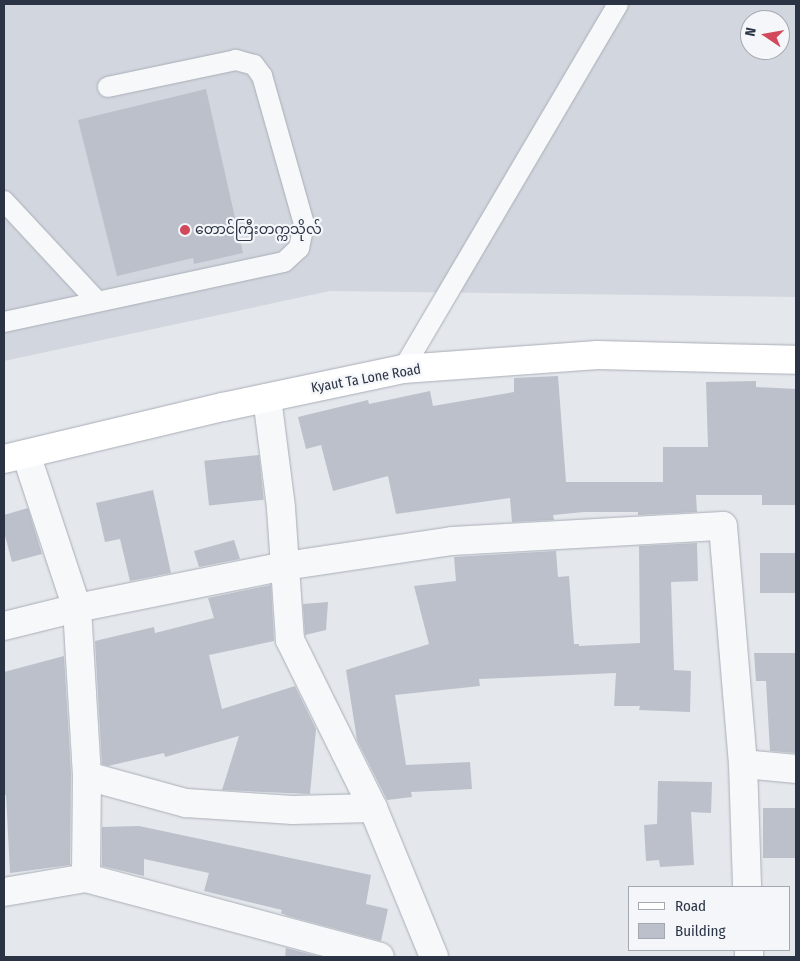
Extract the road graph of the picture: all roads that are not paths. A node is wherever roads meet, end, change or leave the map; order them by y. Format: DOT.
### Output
graph roads {
  1 [pos="618,4"];
  2 [pos="108,87"];
  3 [pos="4,201"];
  4 [pos="96,301"];
  5 [pos="4,322"];
  6 [pos="796,360"];
  7 [pos="403,369"];
  8 [pos="267,398"];
  9 [pos="15,456"];
  10 [pos="285,566"];
  11 [pos="77,608"];
  12 [pos="4,626"];
  13 [pos="743,764"];
  14 [pos="796,768"];
  15 [pos="87,776"];
  16 [pos="373,808"];
  17 [pos="86,878"];
  18 [pos="747,886"];
  19 [pos="4,892"];
  20 [pos="380,957"];
  21 [pos="434,957"];
  1 -- 7 [label="lane"];
  2 -- 4 [label="lane"];
  3 -- 4 [label="lane"];
  4 -- 5 [label="lane"];
  6 -- 7 [label="main road, Kyaut Ta Lone Road"];
  7 -- 8 [label="main road, Kyaut Ta Lone Road"];
  8 -- 9 [label="main road, Kyaut Ta Lone Road"];
  8 -- 10 [label="street"];
  9 -- 11 [label="street"];
  10 -- 11 [label="street"];
  10 -- 13 [label="street"];
  10 -- 16 [label="street"];
  11 -- 12 [label="street"];
  11 -- 15 [label="street"];
  13 -- 14 [label="street"];
  13 -- 18 [label="street"];
  15 -- 16 [label="street"];
  15 -- 17 [label="street"];
  16 -- 21 [label="street"];
  17 -- 19 [label="street"];
  17 -- 20 [label="street"];
}
